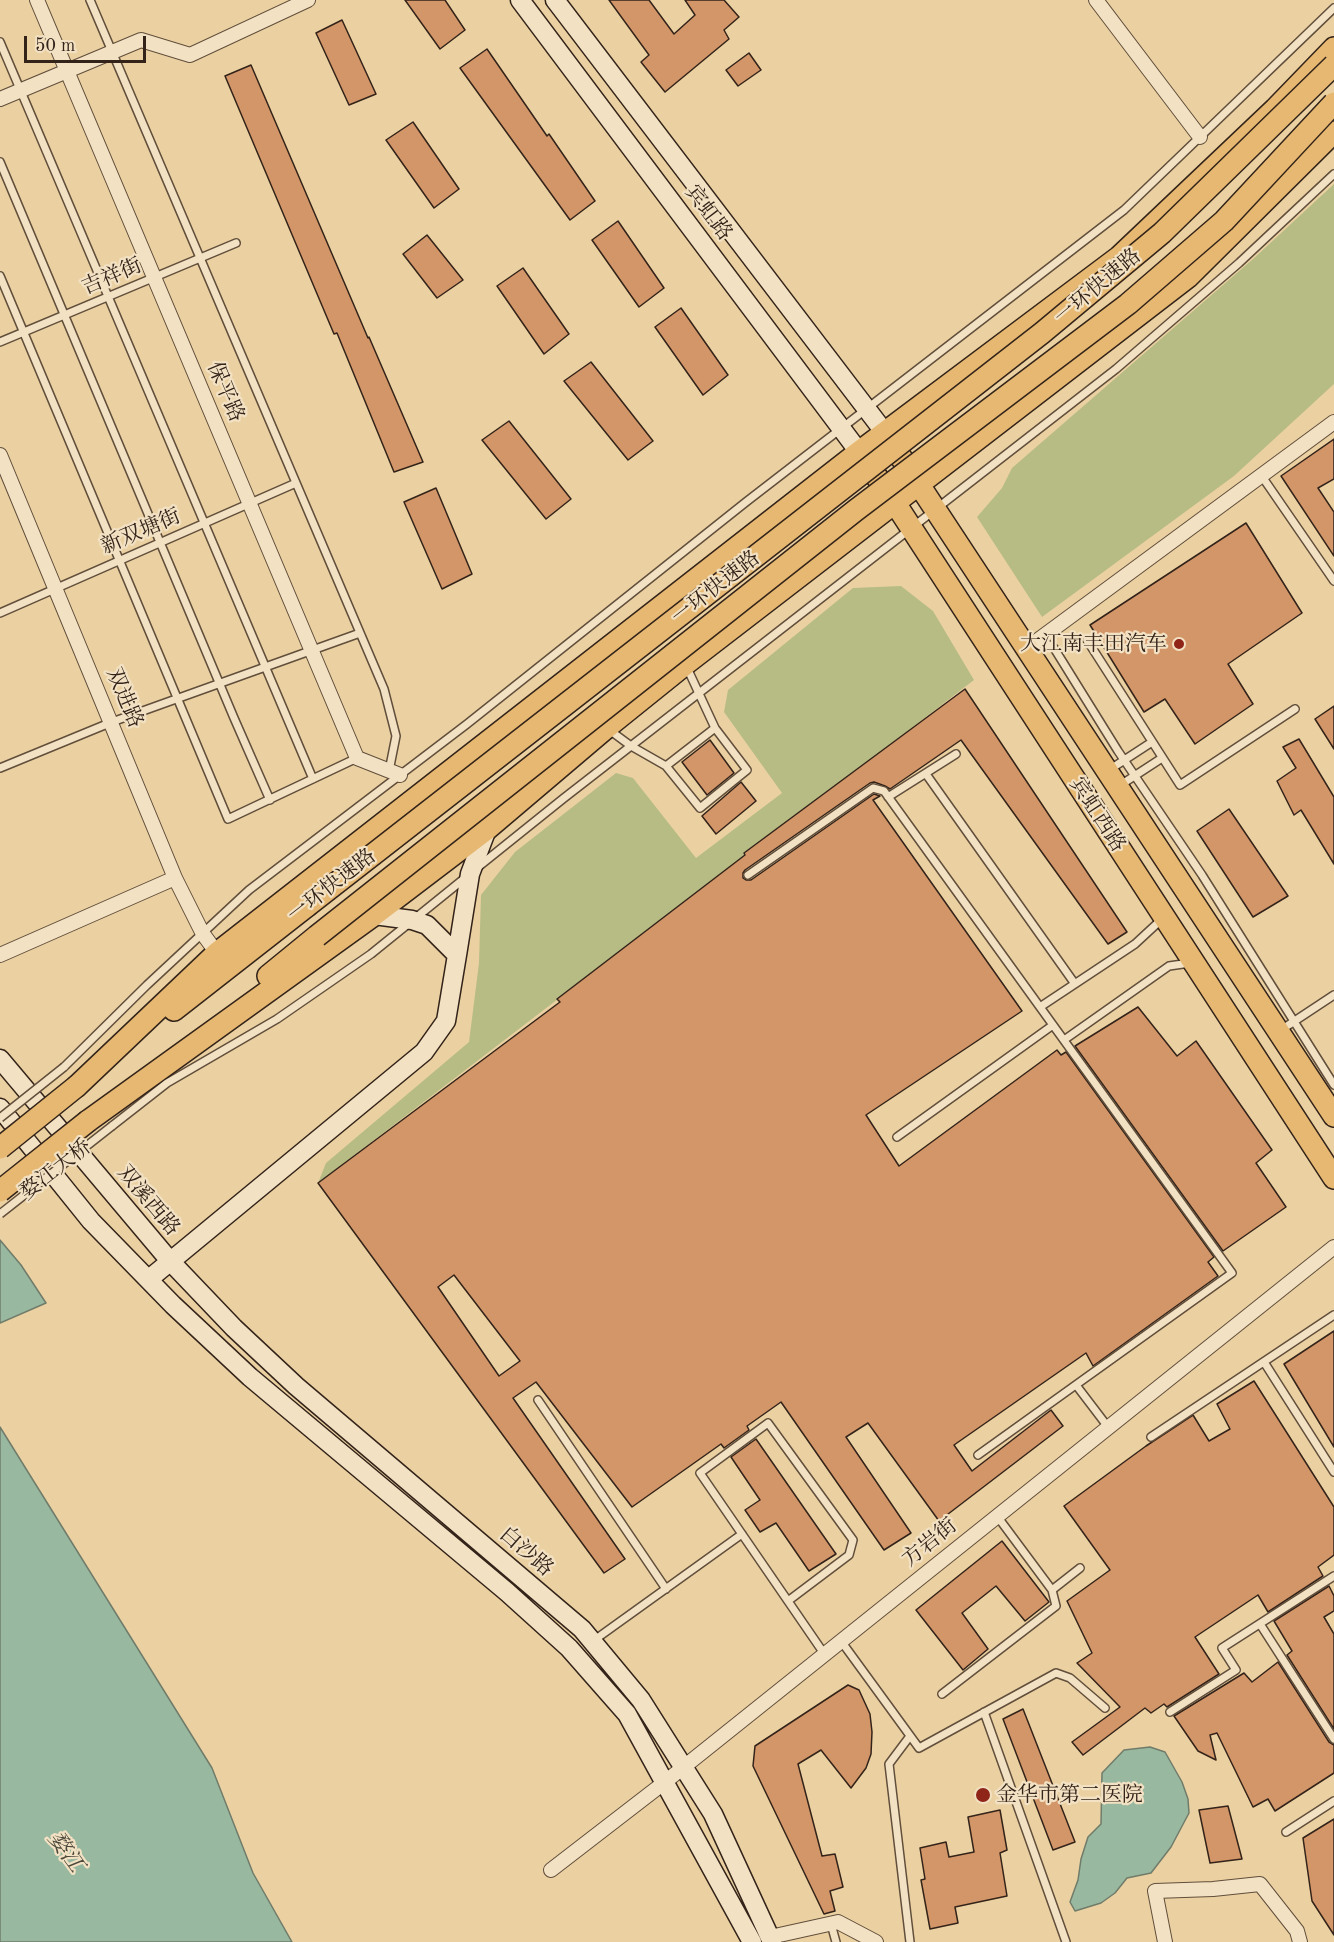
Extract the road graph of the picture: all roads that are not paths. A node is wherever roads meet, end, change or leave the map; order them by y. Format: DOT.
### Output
graph roads {
  1 [pos="37,0"];
  2 [pos="90,0"];
  3 [pos="308,0"];
  4 [pos="520,0"];
  5 [pos="555,0"];
  6 [pos="1096,0"];
  7 [pos="284,5"];
  8 [pos="1334,8"];
  9 [pos="0,42"];
  10 [pos="1334,48"];
  11 [pos="112,52"];
  12 [pos="1334,65"];
  13 [pos="67,71"];
  14 [pos="21,91"];
  15 [pos="0,99"];
  16 [pos="1334,103"];
  17 [pos="1334,132"];
  18 [pos="1200,137"];
  19 [pos="0,162"];
  20 [pos="1334,174"];
  21 [pos="236,243"];
  22 [pos="200,258"];
  23 [pos="0,276"];
  24 [pos="154,278"];
  25 [pos="108,297"];
  26 [pos="64,315"];
  27 [pos="23,332"];
  28 [pos="0,342"];
  29 [pos="867,409"];
  30 [pos="1334,422"];
  31 [pos="841,428"];
  32 [pos="885,433"];
  33 [pos="859,452"];
  34 [pos="0,455"];
  35 [pos="1261,475"];
  36 [pos="296,483"];
  37 [pos="920,484"];
  38 [pos="895,503"];
  39 [pos="249,504"];
  40 [pos="934,510"];
  41 [pos="204,523"];
  42 [pos="911,529"];
  43 [pos="160,542"];
  44 [pos="119,560"];
  45 [pos="1334,581"];
  46 [pos="55,588"];
  47 [pos="0,613"];
  48 [pos="360,633"];
  49 [pos="1087,640"];
  50 [pos="1033,644"];
  51 [pos="312,652"];
  52 [pos="688,662"];
  53 [pos="266,668"];
  54 [pos="220,685"];
  55 [pos="699,693"];
  56 [pos="177,700"];
  57 [pos="1295,709"];
  58 [pos="112,722"];
  59 [pos="606,728"];
  60 [pos="715,728"];
  61 [pos="1152,742"];
  62 [pos="631,746"];
  63 [pos="956,754"];
  64 [pos="357,758"];
  65 [pos="1162,758"];
  66 [pos="666,766"];
  67 [pos="0,768"];
  68 [pos="394,773"];
  69 [pos="1116,773"];
  70 [pos="926,774"];
  71 [pos="1135,776"];
  72 [pos="313,779"];
  73 [pos="888,797"];
  74 [pos="270,800"];
  75 [pos="487,829"];
  76 [pos="470,874"];
  77 [pos="748,875"];
  78 [pos="175,878"];
  79 [pos="374,915"];
  80 [pos="1164,917"];
  81 [pos="412,921"];
  82 [pos="202,934"];
  83 [pos="217,953"];
  84 [pos="0,955"];
  85 [pos="457,955"];
  86 [pos="1194,962"];
  87 [pos="1075,984"];
  88 [pos="1334,995"];
  89 [pos="1040,1007"];
  90 [pos="1053,1025"];
  91 [pos="1286,1027"];
  92 [pos="1064,1040"];
  93 [pos="0,1059"];
  94 [pos="1334,1085"];
  95 [pos="77,1086"];
  96 [pos="0,1108"];
  97 [pos="1334,1116"];
  98 [pos="0,1118"];
  99 [pos="88,1121"];
  100 [pos="897,1137"];
  101 [pos="0,1148"];
  102 [pos="1334,1178"];
  103 [pos="0,1191"];
  104 [pos="0,1214"];
  105 [pos="1334,1247"];
  106 [pos="170,1261"];
  107 [pos="148,1280"];
  108 [pos="1334,1315"];
  109 [pos="1264,1362"];
  110 [pos="1076,1384"];
  111 [pos="538,1401"];
  112 [pos="1108,1427"];
  113 [pos="1151,1437"];
  114 [pos="978,1455"];
  115 [pos="1334,1473"];
  116 [pos="997,1516"];
  117 [pos="742,1534"];
  118 [pos="1080,1568"];
  119 [pos="1334,1576"];
  120 [pos="666,1589"];
  121 [pos="1052,1590"];
  122 [pos="788,1601"];
  123 [pos="1260,1624"];
  124 [pos="592,1641"];
  125 [pos="841,1641"];
  126 [pos="825,1654"];
  127 [pos="942,1694"];
  128 [pos="1105,1708"];
  129 [pos="984,1712"];
  130 [pos="1170,1712"];
  131 [pos="910,1736"];
  132 [pos="1334,1739"];
  133 [pos="683,1768"];
  134 [pos="665,1782"];
  135 [pos="1334,1801"];
  136 [pos="1286,1832"];
  137 [pos="551,1870"];
  138 [pos="831,1924"];
  139 [pos="771,1939"];
  140 [pos="752,1942"];
  141 [pos="836,1942"];
  142 [pos="876,1942"];
  143 [pos="910,1942"];
  144 [pos="1066,1942"];
  145 [pos="1165,1942"];
  146 [pos="1300,1942"];
  1 -- 13 [label="street, 保平路"];
  2 -- 11 [label="lane"];
  3 -- 7 [label="street"];
  4 -- 31 [label="main road, 宾虹路"];
  5 -- 29 [label="main road, 宾虹路"];
  6 -- 18 [label="street"];
  7 -- 11 [label="street"];
  8 -- 18 [label="lane"];
  9 -- 14 [label="lane"];
  10 -- 32 [label="main road"];
  11 -- 13 [label="street"];
  11 -- 22 [label="lane"];
  12 -- 95 [label="main road, 一环快速路, bridge"];
  13 -- 14 [label="street"];
  13 -- 24 [label="street, 保平路"];
  14 -- 15 [label="street"];
  14 -- 25 [label="lane"];
  16 -- 99 [label="main road, 一环快速路, bridge"];
  17 -- 37 [label="main road"];
  18 -- 29 [label="lane"];
  19 -- 26 [label="lane"];
  20 -- 40 [label="lane, 婺江大桥"];
  21 -- 22 [label="lane, 吉祥街"];
  22 -- 24 [label="lane, 吉祥街"];
  22 -- 36 [label="lane"];
  23 -- 27 [label="lane"];
  24 -- 25 [label="lane, 吉祥街"];
  24 -- 39 [label="street, 保平路"];
  25 -- 26 [label="lane, 吉祥街"];
  25 -- 41 [label="lane"];
  26 -- 27 [label="lane, 吉祥街"];
  26 -- 43 [label="lane"];
  27 -- 28 [label="lane, 吉祥街"];
  27 -- 44 [label="lane"];
  29 -- 31 [label="lane"];
  29 -- 32 [label="main road, 宾虹路"];
  30 -- 35 [label="street"];
  31 -- 33 [label="main road, 宾虹路"];
  31 -- 68 [label="lane"];
  32 -- 33 [label="main road"];
  32 -- 37 [label="main road, 宾虹西路"];
  33 -- 38 [label="main road, 宾虹西路"];
  33 -- 83 [label="main road"];
  34 -- 46 [label="street, 双进路"];
  35 -- 45 [label="lane"];
  35 -- 50 [label="street"];
  36 -- 39 [label="lane, 新双塘街"];
  36 -- 48 [label="lane"];
  37 -- 38 [label="main road"];
  37 -- 40 [label="main road, 宾虹西路"];
  38 -- 42 [label="main road, 宾虹西路"];
  38 -- 52 [label="main road"];
  39 -- 41 [label="lane, 新双塘街"];
  39 -- 51 [label="street, 保平路"];
  40 -- 42 [label="lane, 婺江大桥"];
  40 -- 50 [label="main road, 宾虹西路"];
  41 -- 43 [label="lane, 新双塘街"];
  41 -- 53 [label="lane"];
  42 -- 55 [label="lane, 婺江大桥"];
  42 -- 80 [label="main road, 宾虹西路"];
  43 -- 44 [label="lane, 新双塘街"];
  43 -- 54 [label="lane"];
  44 -- 46 [label="lane, 新双塘街"];
  44 -- 56 [label="lane"];
  46 -- 47 [label="lane, 新双塘街"];
  46 -- 58 [label="street, 双进路"];
  48 -- 51 [label="lane"];
  48 -- 68 [label="lane"];
  49 -- 61 [label="lane"];
  50 -- 69 [label="main road, 宾虹西路"];
  51 -- 53 [label="lane"];
  51 -- 64 [label="street, 保平路"];
  52 -- 55 [label="lane"];
  52 -- 59 [label="main road"];
  53 -- 54 [label="lane"];
  53 -- 72 [label="lane"];
  54 -- 56 [label="lane"];
  54 -- 74 [label="lane"];
  55 -- 60 [label="lane"];
  55 -- 62 [label="lane, 婺江大桥"];
  56 -- 58 [label="lane"];
  56 -- 74 [label="lane"];
  57 -- 65 [label="lane"];
  58 -- 67 [label="lane"];
  58 -- 78 [label="street, 双进路"];
  59 -- 62 [label="lane"];
  59 -- 75 [label="main road"];
  60 -- 66 [label="lane"];
  60 -- 66 [label="lane"];
  61 -- 65 [label="lane"];
  61 -- 69 [label="lane"];
  62 -- 66 [label="lane"];
  62 -- 76 [label="lane, 婺江大桥"];
  63 -- 70 [label="lane"];
  64 -- 68 [label="street"];
  64 -- 72 [label="lane"];
  65 -- 71 [label="lane"];
  68 -- 82 [label="lane"];
  69 -- 71 [label="lane"];
  69 -- 71 [label="lane"];
  69 -- 91 [label="main road, 宾虹西路"];
  70 -- 73 [label="lane"];
  70 -- 87 [label="lane"];
  71 -- 91 [label="lane"];
  72 -- 74 [label="lane"];
  73 -- 77 [label="lane"];
  73 -- 89 [label="lane"];
  75 -- 76 [label="main road"];
  75 -- 79 [label="main road"];
  76 -- 81 [label="lane, 婺江大桥"];
  76 -- 85 [label="main road"];
  78 -- 82 [label="street, 双进路"];
  78 -- 84 [label="street"];
  79 -- 81 [label="main road"];
  79 -- 99 [label="main road"];
  80 -- 86 [label="main road, 宾虹西路"];
  80 -- 87 [label="lane"];
  81 -- 85 [label="main road"];
  81 -- 104 [label="lane, 婺江大桥, bridge"];
  82 -- 83 [label="street, 双进路"];
  82 -- 98 [label="lane, bridge"];
  83 -- 95 [label="main road"];
  85 -- 106 [label="main road"];
  86 -- 92 [label="lane"];
  86 -- 102 [label="main road, 宾虹西路"];
  87 -- 89 [label="lane"];
  88 -- 91 [label="lane"];
  89 -- 90 [label="lane"];
  90 -- 92 [label="lane"];
  90 -- 100 [label="lane"];
  91 -- 94 [label="lane"];
  91 -- 97 [label="main road, 宾虹西路"];
  92 -- 110 [label="lane"];
  93 -- 106 [label="main road, 双溪西路"];
  95 -- 101 [label="main road, bridge"];
  96 -- 107 [label="main road"];
  99 -- 103 [label="main road, 婺江大桥, bridge"];
  105 -- 112 [label="street, 方岩街"];
  106 -- 107 [label="main road"];
  106 -- 124 [label="main road, 白沙路"];
  107 -- 134 [label="main road, 白沙路"];
  108 -- 109 [label="lane"];
  109 -- 113 [label="lane"];
  109 -- 115 [label="lane"];
  110 -- 112 [label="lane"];
  110 -- 114 [label="lane"];
  111 -- 120 [label="lane"];
  112 -- 116 [label="street, 方岩街"];
  116 -- 121 [label="lane"];
  116 -- 125 [label="street, 方岩街"];
  117 -- 120 [label="lane"];
  117 -- 122 [label="lane"];
  117 -- 122 [label="lane"];
  118 -- 121 [label="lane"];
  119 -- 123 [label="lane"];
  120 -- 124 [label="lane"];
  121 -- 127 [label="lane"];
  122 -- 126 [label="lane"];
  123 -- 130 [label="lane"];
  123 -- 132 [label="lane"];
  124 -- 133 [label="main road, 白沙路"];
  125 -- 126 [label="street, 方岩街"];
  125 -- 131 [label="lane"];
  126 -- 133 [label="street, 方岩街"];
  128 -- 129 [label="lane"];
  129 -- 131 [label="lane"];
  129 -- 144 [label="lane"];
  131 -- 143 [label="lane"];
  133 -- 134 [label="street, 方岩街"];
  133 -- 139 [label="main road, 白沙路"];
  134 -- 137 [label="street, 方岩街"];
  134 -- 140 [label="main road, 白沙路"];
  135 -- 136 [label="lane"];
  138 -- 139 [label="street"];
  138 -- 141 [label="lane"];
  138 -- 142 [label="street"];
  145 -- 146 [label="street"];
}
